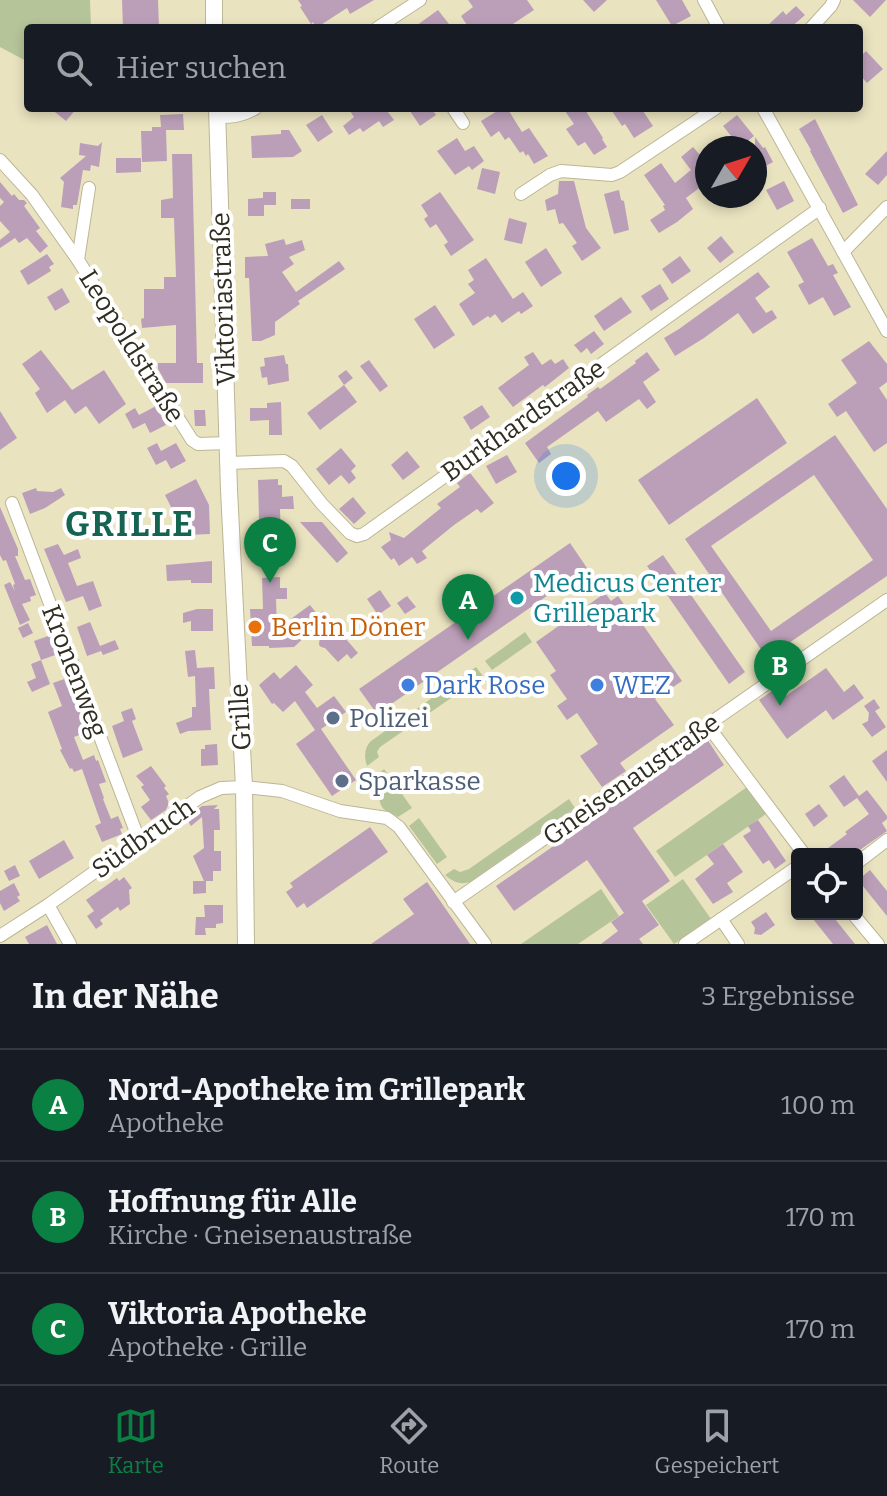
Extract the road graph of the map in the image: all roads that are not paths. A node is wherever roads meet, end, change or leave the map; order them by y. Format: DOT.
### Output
graph roads {
  1 [pos="214,0"];
  2 [pos="420,0"];
  3 [pos="704,0"];
  4 [pos="834,0"];
  5 [pos="398,22"];
  6 [pos="214,24"];
  7 [pos="717,24"];
  8 [pos="814,24"];
  9 [pos="250,112"];
  10 [pos="456,112"];
  11 [pos="710,112"];
  12 [pos="765,112"];
  13 [pos="217,113"];
  14 [pos="463,123"];
  15 [pos="0,160"];
  16 [pos="89,188"];
  17 [pos="521,194"];
  18 [pos="887,207"];
  19 [pos="820,208"];
  20 [pos="843,252"];
  21 [pos="78,260"];
  22 [pos="887,331"];
  23 [pos="228,443"];
  24 [pos="228,463"];
  25 [pos="229,490"];
  26 [pos="12,503"];
  27 [pos="887,600"];
  28 [pos="708,726"];
  29 [pos="244,787"];
  30 [pos="139,840"];
  31 [pos="887,840"];
  32 [pos="800,848"];
  33 [pos="863,858"];
  34 [pos="791,871"];
  35 [pos="453,902"];
  36 [pos="48,905"];
  37 [pos="721,919"];
  38 [pos="858,920"];
  39 [pos="1,933"];
  40 [pos="70,944"];
  41 [pos="246,944"];
  42 [pos="485,944"];
  43 [pos="685,944"];
  44 [pos="738,944"];
  45 [pos="878,944"];
  1 -- 6 [label="main road"];
  2 -- 5 [label="street"];
  3 -- 7 [label="street"];
  4 -- 8 [label="street"];
  9 -- 13 [label="street"];
  10 -- 14 [label="street"];
  11 -- 17 [label="street"];
  12 -- 19 [label="street"];
  13 -- 23 [label="main road, Viktoriastraße"];
  15 -- 21 [label="street, Leopoldstraße"];
  16 -- 21 [label="street, Leopoldstraße"];
  18 -- 20 [label="street"];
  19 -- 20 [label="street"];
  19 -- 24 [label="street, Burkhardstraße"];
  20 -- 22 [label="street"];
  21 -- 23 [label="street, Leopoldstraße"];
  23 -- 24 [label="main road, Viktoriastraße"];
  24 -- 25 [label="main road, Viktoriastraße"];
  25 -- 29 [label="main road, Grille"];
  26 -- 30 [label="street, Kronenweg"];
  27 -- 28 [label="street, Gneisenaustraße"];
  28 -- 32 [label="street"];
  28 -- 35 [label="street, Gneisenaustraße"];
  29 -- 30 [label="street, Südbruch"];
  29 -- 35 [label="street, Südbruch"];
  29 -- 41 [label="main road, Grille"];
  30 -- 36 [label="street, Südbruch"];
  31 -- 33 [label="street"];
  34 -- 37 [label="street"];
  35 -- 42 [label="street, Südbruch"];
  36 -- 39 [label="street, Südbruch"];
  36 -- 40 [label="street"];
  37 -- 43 [label="street"];
  37 -- 44 [label="street"];
  38 -- 45 [label="street"];
}
